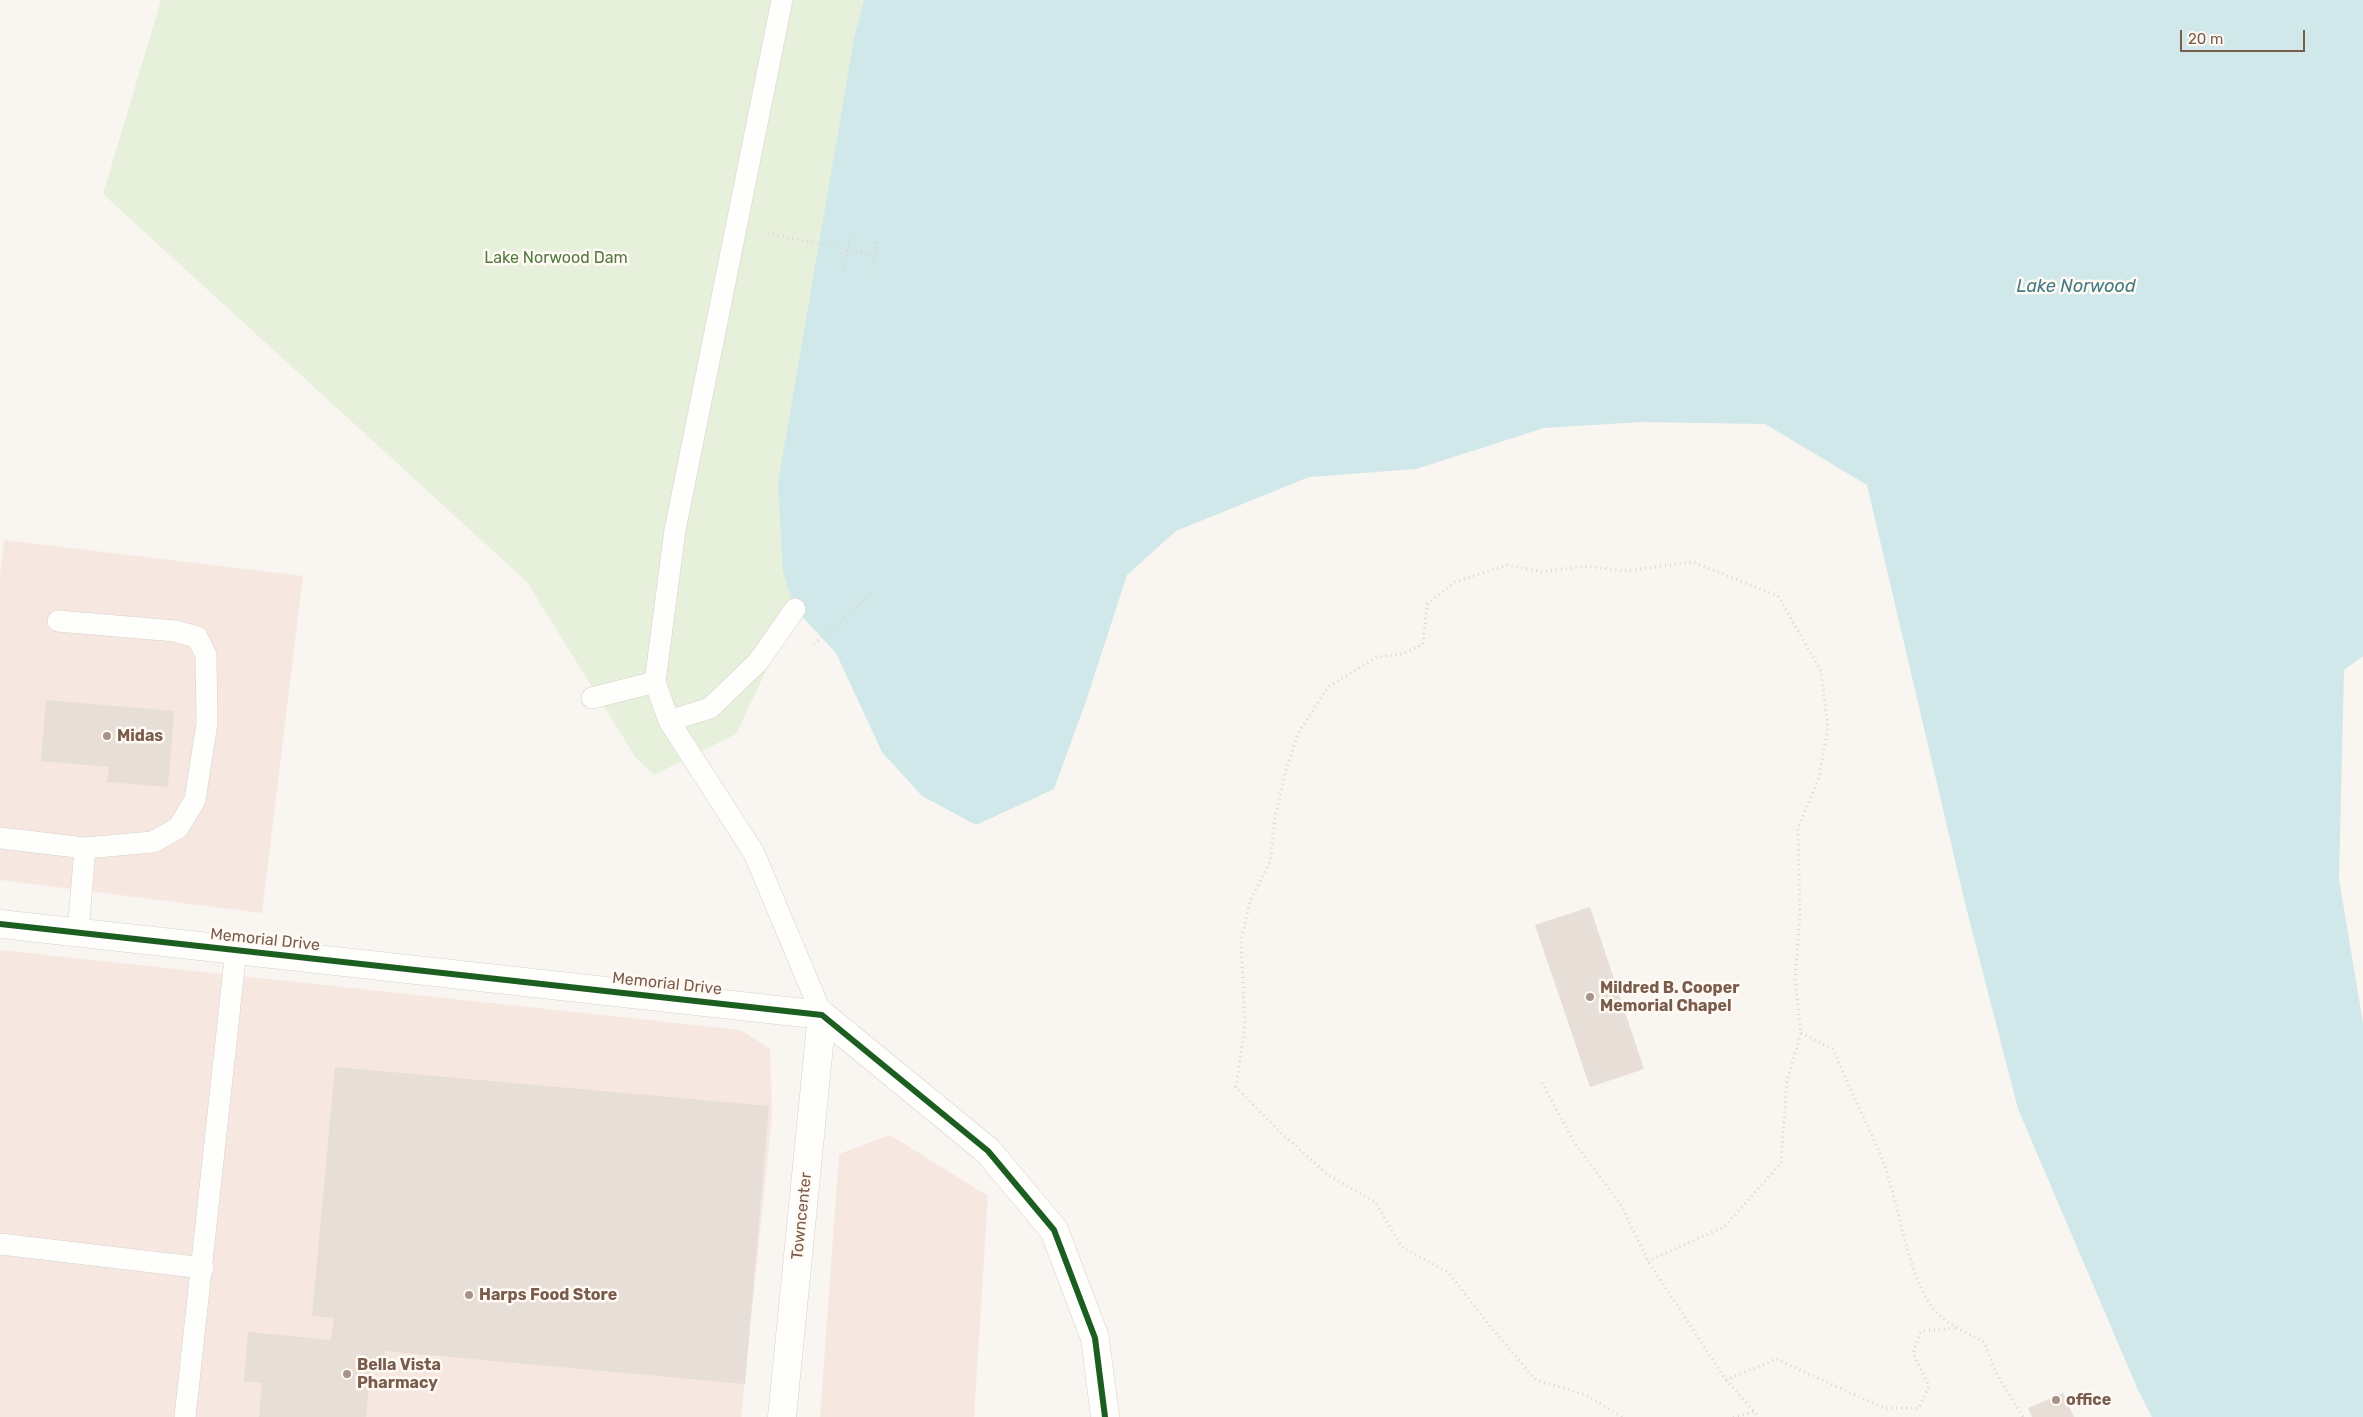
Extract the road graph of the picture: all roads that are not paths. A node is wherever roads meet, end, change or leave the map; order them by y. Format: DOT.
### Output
graph roads {
  1 [pos="782,0"];
  2 [pos="795,609"];
  3 [pos="58,621"];
  4 [pos="655,682"];
  5 [pos="592,698"];
  6 [pos="669,721"];
  7 [pos="0,838"];
  8 [pos="85,848"];
  9 [pos="0,924"];
  10 [pos="78,932"];
  11 [pos="236,950"];
  12 [pos="822,1015"];
  13 [pos="0,1244"];
  14 [pos="203,1268"];
  15 [pos="185,1417"];
  16 [pos="782,1417"];
  17 [pos="1105,1417"];
  1 -- 4 [label="lane"];
  2 -- 6 [label="lane"];
  3 -- 8 [label="lane"];
  4 -- 5 [label="lane"];
  4 -- 6 [label="lane"];
  6 -- 12 [label="lane"];
  7 -- 8 [label="lane"];
  8 -- 10 [label="lane"];
  9 -- 10 [label="street, Memorial Drive"];
  10 -- 11 [label="street, Memorial Drive"];
  11 -- 12 [label="street, Memorial Drive"];
  11 -- 14 [label="lane"];
  12 -- 16 [label="street, Towncenter"];
  12 -- 17 [label="street"];
  13 -- 14 [label="lane"];
  14 -- 15 [label="lane"];
}
